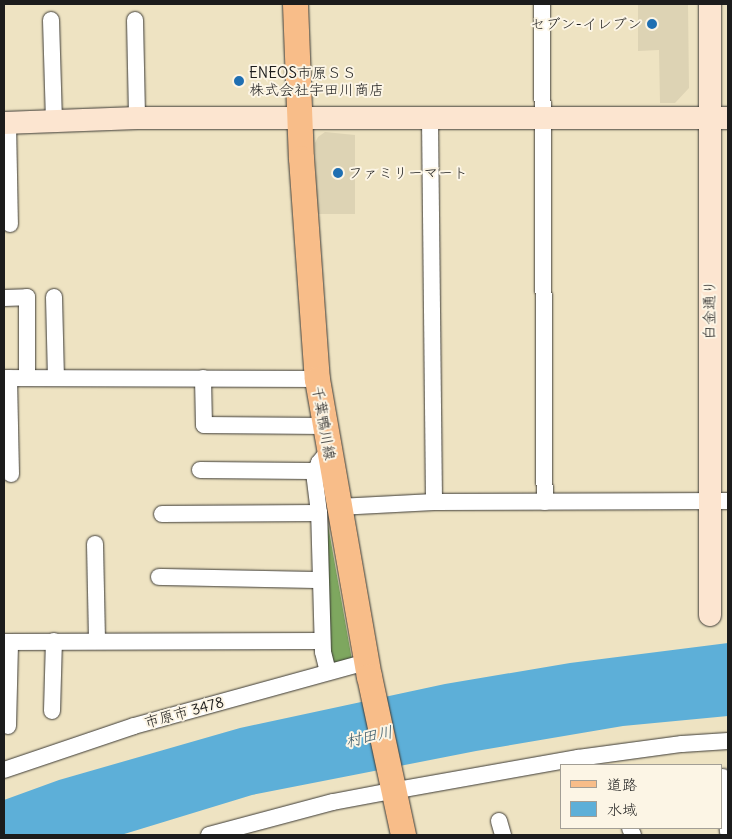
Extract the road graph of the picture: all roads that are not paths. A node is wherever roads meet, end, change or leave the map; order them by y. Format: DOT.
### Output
graph roads {
  1 [pos="294,4"];
  2 [pos="542,4"];
  3 [pos="710,4"];
  4 [pos="51,20"];
  5 [pos="135,20"];
  6 [pos="137,118"];
  7 [pos="300,118"];
  8 [pos="542,118"];
  9 [pos="719,118"];
  10 [pos="430,120"];
  11 [pos="54,121"];
  12 [pos="6,123"];
  13 [pos="10,224"];
  14 [pos="54,297"];
  15 [pos="4,298"];
  16 [pos="6,378"];
  17 [pos="27,378"];
  18 [pos="56,378"];
  19 [pos="204,378"];
  20 [pos="316,379"];
  21 [pos="324,448"];
  22 [pos="200,470"];
  23 [pos="11,474"];
  24 [pos="719,501"];
  25 [pos="434,502"];
  26 [pos="545,502"];
  27 [pos="328,510"];
  28 [pos="162,514"];
  29 [pos="95,544"];
  30 [pos="159,577"];
  31 [pos="320,580"];
  32 [pos="710,615"];
  33 [pos="97,641"];
  34 [pos="322,641"];
  35 [pos="7,642"];
  36 [pos="54,642"];
  37 [pos="368,669"];
  38 [pos="328,672"];
  39 [pos="52,711"];
  40 [pos="8,726"];
  41 [pos="728,741"];
  42 [pos="4,770"];
  43 [pos="723,777"];
  44 [pos="392,788"];
  45 [pos="728,832"];
  46 [pos="209,835"];
  47 [pos="403,835"];
  1 -- 7 [label="main road, 千葉鴨川線"];
  2 -- 8 [label="street"];
  3 -- 9 [label="street, 白金通り"];
  4 -- 11 [label="street"];
  5 -- 6 [label="street"];
  6 -- 7 [label="street"];
  6 -- 11 [label="street"];
  7 -- 10 [label="street"];
  7 -- 20 [label="main road, 千葉鴨川線"];
  8 -- 9 [label="street"];
  8 -- 10 [label="street"];
  8 -- 26 [label="street"];
  9 -- 24 [label="street, 白金通り"];
  10 -- 25 [label="street"];
  11 -- 12 [label="street"];
  12 -- 13 [label="street"];
  14 -- 18 [label="street"];
  15 -- 17 [label="street"];
  16 -- 17 [label="street"];
  16 -- 23 [label="street"];
  17 -- 18 [label="street"];
  18 -- 19 [label="street"];
  19 -- 20 [label="street"];
  19 -- 21 [label="street"];
  20 -- 21 [label="main road, 千葉鴨川線"];
  21 -- 22 [label="street"];
  21 -- 27 [label="main road, 千葉鴨川線"];
  24 -- 26 [label="street"];
  24 -- 32 [label="street, 白金通り"];
  25 -- 26 [label="street"];
  25 -- 27 [label="street"];
  27 -- 28 [label="street"];
  27 -- 31 [label="street"];
  27 -- 37 [label="main road, 千葉鴨川線"];
  29 -- 33 [label="street"];
  30 -- 31 [label="street"];
  31 -- 34 [label="street"];
  33 -- 34 [label="street"];
  33 -- 36 [label="street"];
  34 -- 38 [label="street"];
  35 -- 36 [label="street"];
  35 -- 40 [label="street"];
  36 -- 39 [label="street"];
  37 -- 38 [label="street, 市原市 3478"];
  37 -- 44 [label="main road, 千葉鴨川線"];
  38 -- 42 [label="street, 市原市 3478"];
  41 -- 44 [label="street"];
  43 -- 45 [label="street"];
  44 -- 46 [label="street"];
  44 -- 47 [label="main road, 千葉鴨川線"];
}
